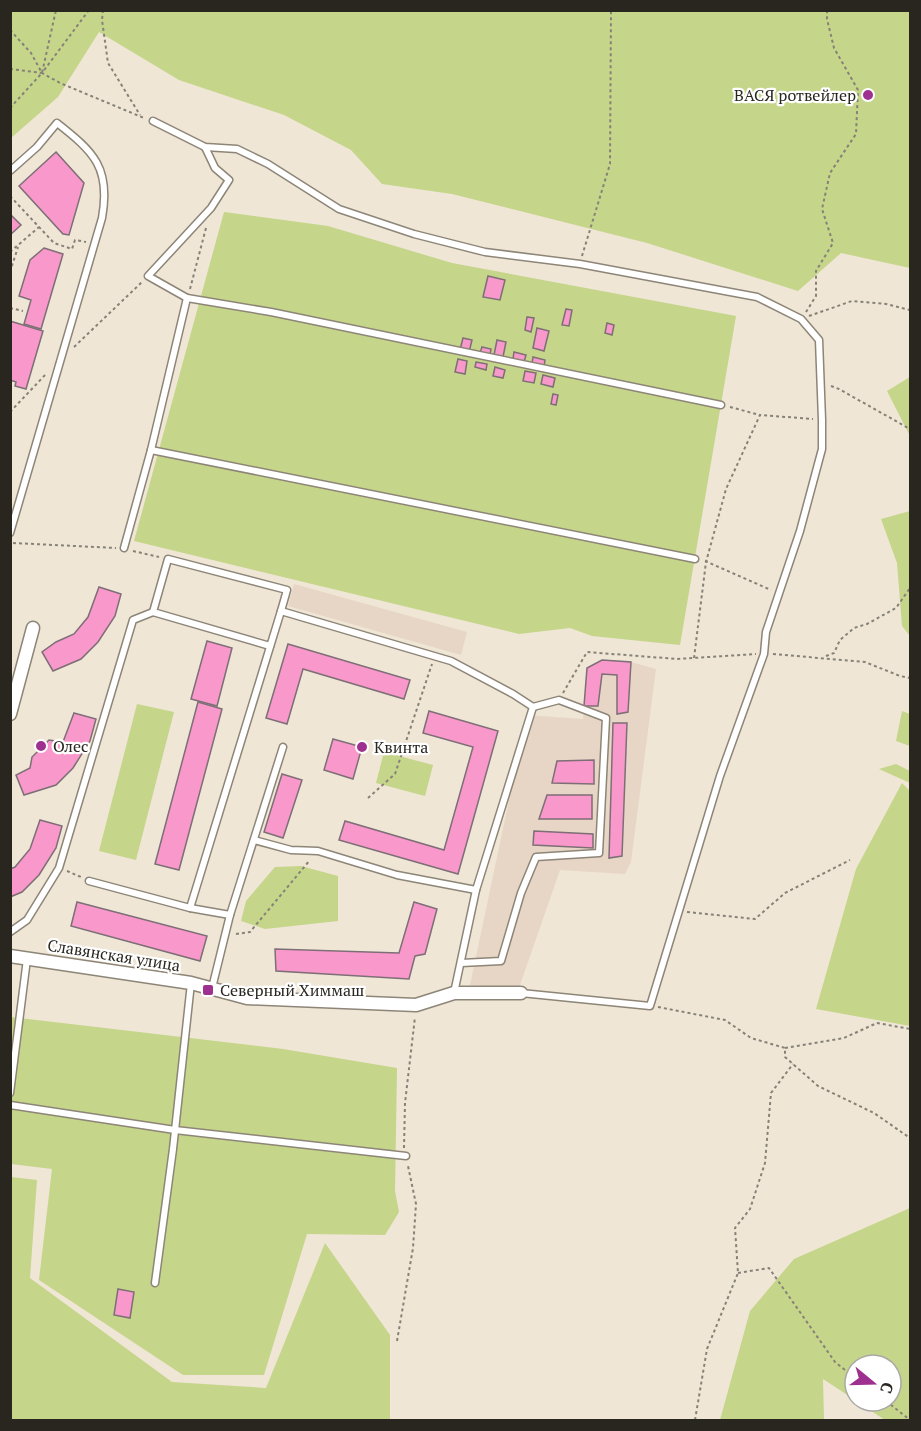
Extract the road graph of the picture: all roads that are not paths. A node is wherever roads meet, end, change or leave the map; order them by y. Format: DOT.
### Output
graph roads {
  1 [pos="153,121"];
  2 [pos="205,147"];
  3 [pos="10,171"];
  4 [pos="187,298"];
  5 [pos="721,405"];
  6 [pos="151,450"];
  7 [pos="10,533"];
  8 [pos="124,548"];
  9 [pos="695,560"];
  10 [pos="281,610"];
  11 [pos="153,612"];
  12 [pos="33,628"];
  13 [pos="270,646"];
  14 [pos="533,707"];
  15 [pos="10,714"];
  16 [pos="283,747"];
  17 [pos="254,840"];
  18 [pos="88,881"];
  19 [pos="476,890"];
  20 [pos="190,908"];
  21 [pos="230,915"];
  22 [pos="10,932"];
  23 [pos="10,956"];
  24 [pos="27,958"];
  25 [pos="461,963"];
  26 [pos="191,983"];
  27 [pos="212,989"];
  28 [pos="454,993"];
  29 [pos="521,993"];
  30 [pos="10,1093"];
  31 [pos="10,1105"];
  32 [pos="175,1130"];
  33 [pos="406,1156"];
  34 [pos="155,1283"];
  1 -- 2 [label="lane"];
  2 -- 4 [label="lane"];
  2 -- 29 [label="lane"];
  3 -- 7 [label="lane"];
  4 -- 5 [label="lane"];
  4 -- 6 [label="lane"];
  6 -- 8 [label="lane"];
  6 -- 9 [label="lane"];
  10 -- 11 [label="lane"];
  10 -- 13 [label="lane"];
  10 -- 14 [label="lane"];
  11 -- 13 [label="lane"];
  11 -- 22 [label="lane"];
  12 -- 15 [label="street"];
  13 -- 20 [label="lane"];
  14 -- 19 [label="lane"];
  14 -- 25 [label="lane"];
  16 -- 17 [label="lane"];
  17 -- 19 [label="lane"];
  17 -- 21 [label="lane"];
  18 -- 20 [label="lane"];
  19 -- 25 [label="lane"];
  20 -- 21 [label="lane"];
  21 -- 27 [label="lane"];
  23 -- 24 [label="street, Славянская улица"];
  24 -- 26 [label="street, Славянская улица"];
  24 -- 30 [label="lane"];
  25 -- 28 [label="lane"];
  26 -- 27 [label="street, Славянская улица"];
  26 -- 32 [label="lane"];
  27 -- 28 [label="street, Славянская улица"];
  28 -- 29 [label="street, Славянская улица"];
  31 -- 32 [label="lane"];
  32 -- 33 [label="lane"];
  32 -- 34 [label="lane"];
}
